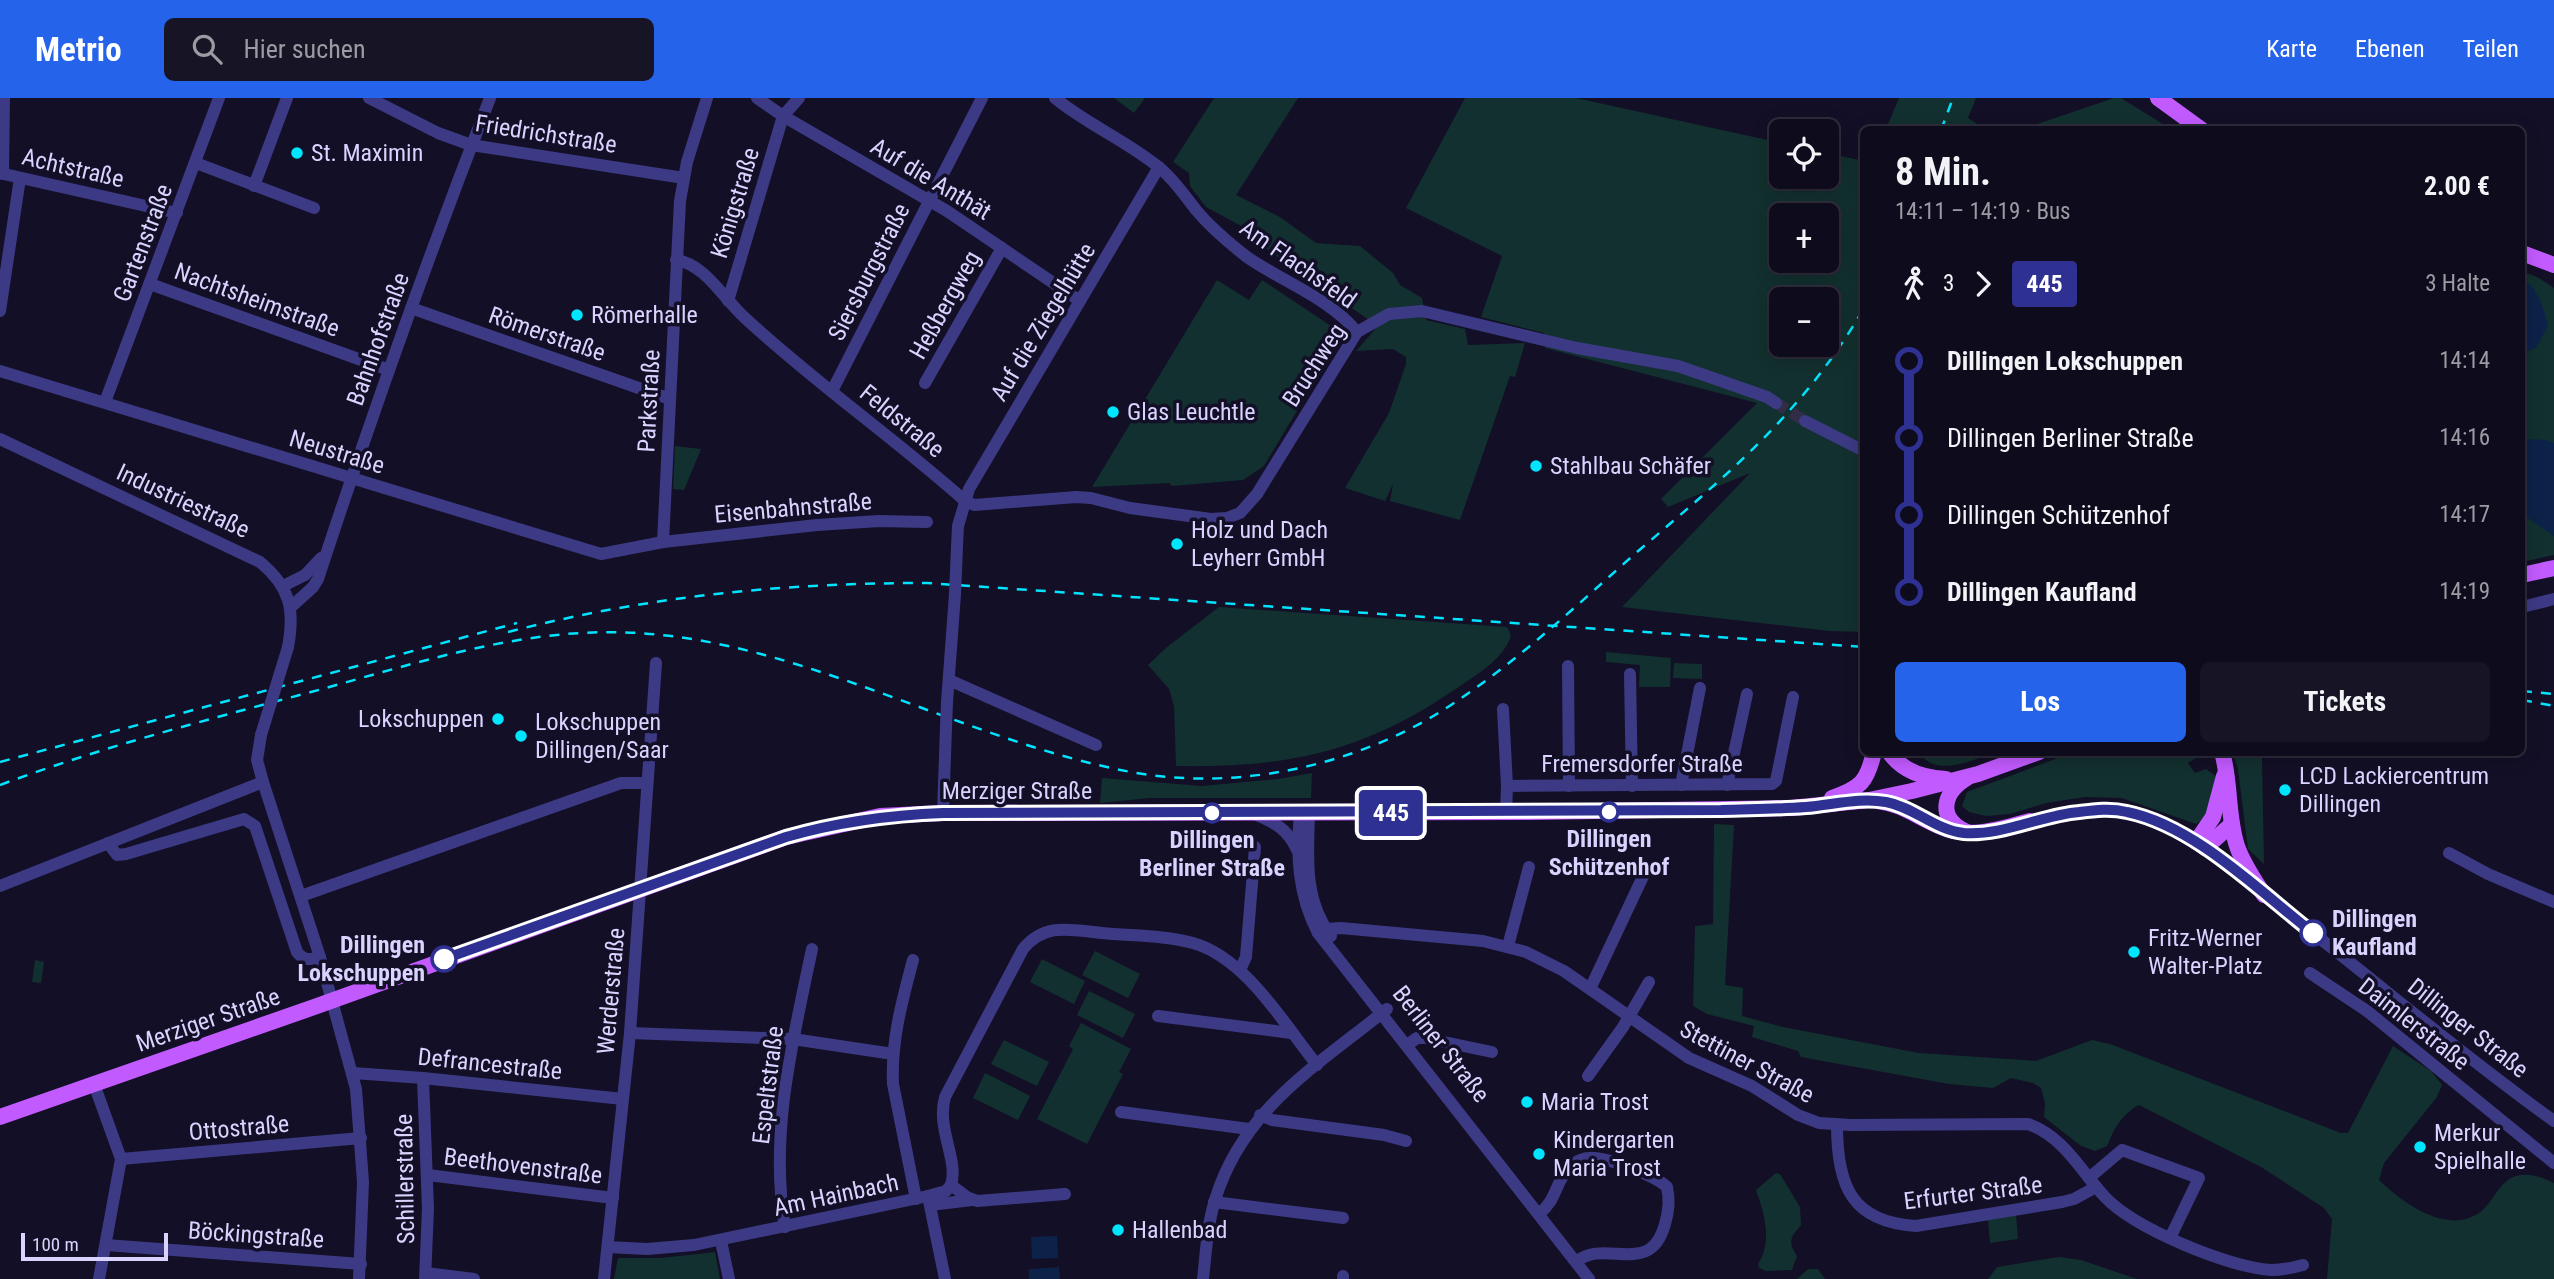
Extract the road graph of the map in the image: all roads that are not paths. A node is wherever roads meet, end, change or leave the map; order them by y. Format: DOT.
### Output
graph roads {
  1 [pos="4,98"];
  2 [pos="219,98"];
  3 [pos="287,98"];
  4 [pos="369,98"];
  5 [pos="490,98"];
  6 [pos="707,98"];
  7 [pos="757,98"];
  8 [pos="799,98"];
  9 [pos="982,98"];
  10 [pos="1055,98"];
  11 [pos="2158,98"];
  12 [pos="783,116"];
  13 [pos="2196,126"];
  14 [pos="471,145"];
  15 [pos="195,163"];
  16 [pos="1159,167"];
  17 [pos="2,173"];
  18 [pos="20,177"];
  19 [pos="684,178"];
  20 [pos="254,186"];
  21 [pos="930,201"];
  22 [pos="314,208"];
  23 [pos="177,213"];
  24 [pos="1002,248"];
  25 [pos="2525,254"];
  26 [pos="676,260"];
  27 [pos="2554,265"];
  28 [pos="150,284"];
  29 [pos="728,301"];
  30 [pos="1080,301"];
  31 [pos="411,308"];
  32 [pos="0,312"];
  33 [pos="1357,332"];
  34 [pos="389,370"];
  35 [pos="0,371"];
  36 [pos="925,383"];
  37 [pos="832,391"];
  38 [pos="670,398"];
  39 [pos="105,402"];
  40 [pos="1776,403"];
  41 [pos="1805,421"];
  42 [pos="0,439"];
  43 [pos="1860,449"];
  44 [pos="351,478"];
  45 [pos="964,500"];
  46 [pos="927,522"];
  47 [pos="663,542"];
  48 [pos="327,550"];
  49 [pos="2554,568"];
  50 [pos="2525,574"];
  51 [pos="283,586"];
  52 [pos="2554,599"];
  53 [pos="2525,606"];
  54 [pos="291,607"];
  55 [pos="656,663"];
  56 [pos="1568,666"];
  57 [pos="1630,674"];
  58 [pos="949,681"];
  59 [pos="1700,688"];
  60 [pos="1747,694"];
  61 [pos="1793,697"];
  62 [pos="1503,709"];
  63 [pos="1096,745"];
  64 [pos="1873,756"];
  65 [pos="1892,756"];
  66 [pos="2028,756"];
  67 [pos="2224,760"];
  68 [pos="1975,775"];
  69 [pos="1956,779"];
  70 [pos="263,782"];
  71 [pos="646,783"];
  72 [pos="1681,785"];
  73 [pos="1727,785"];
  74 [pos="1507,786"];
  75 [pos="1569,786"];
  76 [pos="1632,786"];
  77 [pos="1869,800"];
  78 [pos="1798,807"];
  79 [pos="943,813"];
  80 [pos="1250,813"];
  81 [pos="1304,813"];
  82 [pos="1506,813"];
  83 [pos="2030,821"];
  84 [pos="2232,824"];
  85 [pos="1977,833"];
  86 [pos="108,843"];
  87 [pos="2201,845"];
  88 [pos="1255,847"];
  89 [pos="2449,853"];
  90 [pos="1298,854"];
  91 [pos="1530,867"];
  92 [pos="1647,869"];
  93 [pos="0,886"];
  94 [pos="639,890"];
  95 [pos="2264,895"];
  96 [pos="301,896"];
  97 [pos="2554,902"];
  98 [pos="1322,931"];
  99 [pos="1508,946"];
  100 [pos="812,949"];
  101 [pos="320,957"];
  102 [pos="914,960"];
  103 [pos="1240,970"];
  104 [pos="2310,973"];
  105 [pos="1649,982"];
  106 [pos="1590,989"];
  107 [pos="332,1000"];
  108 [pos="1385,1011"];
  109 [pos="1158,1016"];
  110 [pos="1629,1016"];
  111 [pos="1291,1032"];
  112 [pos="630,1033"];
  113 [pos="793,1039"];
  114 [pos="1410,1043"];
  115 [pos="1492,1052"];
  116 [pos="892,1054"];
  117 [pos="1317,1065"];
  118 [pos="352,1073"];
  119 [pos="1588,1076"];
  120 [pos="423,1077"];
  121 [pos="94,1084"];
  122 [pos="623,1098"];
  123 [pos="1121,1112"];
  124 [pos="1260,1115"];
  125 [pos="0,1117"];
  126 [pos="2554,1121"];
  127 [pos="1837,1125"];
  128 [pos="1249,1129"];
  129 [pos="361,1138"];
  130 [pos="1406,1141"];
  131 [pos="121,1159"];
  132 [pos="2554,1163"];
  133 [pos="428,1175"];
  134 [pos="2092,1182"];
  135 [pos="951,1185"];
  136 [pos="1065,1194"];
  137 [pos="613,1198"];
  138 [pos="925,1200"];
  139 [pos="972,1200"];
  140 [pos="1214,1202"];
  141 [pos="1541,1212"];
  142 [pos="1343,1218"];
  143 [pos="785,1227"];
  144 [pos="2170,1238"];
  145 [pos="721,1241"];
  146 [pos="106,1245"];
  147 [pos="607,1247"];
  148 [pos="1578,1260"];
  149 [pos="361,1264"];
  150 [pos="2302,1265"];
  151 [pos="426,1276"];
  152 [pos="99,1279"];
  153 [pos="359,1279"];
  154 [pos="474,1279"];
  155 [pos="604,1279"];
  156 [pos="729,1279"];
  157 [pos="945,1279"];
  158 [pos="1203,1279"];
  159 [pos="1589,1279"];
  160 [pos="1597,1279"];
  1 -- 17 [label="street"];
  2 -- 15 [label="street, Gartenstraße"];
  3 -- 20 [label="street"];
  4 -- 14 [label="street, Friedrichstraße"];
  5 -- 14 [label="street, Bahnhofstraße"];
  6 -- 19 [label="street, Parkstraße"];
  7 -- 12 [label="street, Auf die Anthät"];
  8 -- 12 [label="street"];
  9 -- 21 [label="street, Siersburgstraße"];
  10 -- 16 [label="street, Am Flachsfeld"];
  11 -- 13 [label="main road"];
  12 -- 21 [label="street, Auf die Anthät"];
  12 -- 29 [label="street, Königstraße"];
  14 -- 19 [label="street, Friedrichstraße"];
  14 -- 31 [label="street, Bahnhofstraße"];
  15 -- 20 [label="street"];
  15 -- 23 [label="street, Gartenstraße"];
  16 -- 30 [label="street, Auf die Ziegelhütte"];
  16 -- 33 [label="street, Am Flachsfeld"];
  17 -- 18 [label="street, Achtstraße"];
  18 -- 23 [label="street, Achtstraße"];
  18 -- 32 [label="street"];
  19 -- 26 [label="street, Parkstraße"];
  20 -- 22 [label="street"];
  21 -- 24 [label="street, Auf die Anthät"];
  21 -- 37 [label="street, Siersburgstraße"];
  23 -- 28 [label="street, Gartenstraße"];
  24 -- 30 [label="street, Auf die Anthät"];
  24 -- 36 [label="street, Heßbergweg"];
  25 -- 27 [label="main road"];
  26 -- 29 [label="street, Feldstraße"];
  26 -- 38 [label="street, Parkstraße"];
  28 -- 34 [label="street, Nachtsheimstraße"];
  28 -- 39 [label="street, Gartenstraße"];
  29 -- 37 [label="street, Feldstraße"];
  30 -- 45 [label="street, Auf die Ziegelhütte"];
  31 -- 34 [label="street, Bahnhofstraße"];
  31 -- 38 [label="street, Römerstraße"];
  33 -- 40 [label="street, Bruchweg"];
  33 -- 45 [label="street, Bruchweg"];
  34 -- 44 [label="street, Bahnhofstraße"];
  35 -- 39 [label="street, Neustraße"];
  37 -- 45 [label="street, Feldstraße"];
  38 -- 47 [label="street, Parkstraße"];
  39 -- 44 [label="street, Neustraße"];
  41 -- 43 [label="street"];
  42 -- 51 [label="street, Industriestraße"];
  44 -- 47 [label="street, Neustraße"];
  44 -- 48 [label="street, Bahnhofstraße"];
  45 -- 58 [label="street, bridge"];
  46 -- 47 [label="street, Eisenbahnstraße"];
  48 -- 51 [label="street, Bahnhofstraße"];
  48 -- 54 [label="street, Bahnhofstraße"];
  49 -- 50 [label="main road"];
  51 -- 54 [label="street, Industriestraße"];
  52 -- 53 [label="street"];
  54 -- 70 [label="street, Industriestraße, bridge"];
  55 -- 71 [label="street, Werderstraße"];
  56 -- 75 [label="street"];
  57 -- 76 [label="street"];
  58 -- 63 [label="street"];
  58 -- 79 [label="street, bridge"];
  59 -- 72 [label="street"];
  60 -- 73 [label="street"];
  61 -- 73 [label="street, Fremersdorfer Straße"];
  62 -- 74 [label="street"];
  64 -- 78 [label="main road"];
  65 -- 69 [label="main road"];
  66 -- 68 [label="main road"];
  67 -- 84 [label="main road"];
  67 -- 87 [label="main road"];
  68 -- 69 [label="main road"];
  68 -- 85 [label="main road"];
  69 -- 77 [label="main road"];
  70 -- 86 [label="street"];
  70 -- 96 [label="street"];
  71 -- 94 [label="street, Werderstraße"];
  71 -- 96 [label="street"];
  72 -- 73 [label="street, Fremersdorfer Straße"];
  72 -- 76 [label="street, Fremersdorfer Straße"];
  74 -- 75 [label="street, Fremersdorfer Straße"];
  74 -- 82 [label="street"];
  75 -- 76 [label="street, Fremersdorfer Straße"];
  77 -- 78 [label="main road"];
  77 -- 85 [label="main road"];
  78 -- 82 [label="main road, Merziger Straße"];
  79 -- 80 [label="main road, Merziger Straße"];
  79 -- 94 [label="main road, Merziger Straße"];
  80 -- 81 [label="main road, Merziger Straße"];
  80 -- 90 [label="street, Berliner Straße"];
  81 -- 82 [label="main road, Merziger Straße"];
  81 -- 90 [label="street, Berliner Straße"];
  81 -- 98 [label="street, Berliner Straße"];
  83 -- 85 [label="main road"];
  83 -- 87 [label="street, Dillinger Straße"];
  84 -- 87 [label="main road"];
  84 -- 95 [label="main road"];
  86 -- 93 [label="street"];
  86 -- 101 [label="street"];
  87 -- 95 [label="street, Dillinger Straße"];
  88 -- 103 [label="street"];
  89 -- 97 [label="street"];
  90 -- 98 [label="street, Berliner Straße"];
  91 -- 99 [label="street"];
  92 -- 106 [label="street"];
  94 -- 107 [label="main road, Merziger Straße"];
  94 -- 112 [label="street, Werderstraße"];
  95 -- 126 [label="street, Dillinger Straße"];
  96 -- 101 [label="street"];
  98 -- 99 [label="street, Stettiner Straße"];
  98 -- 108 [label="street, Berliner Straße"];
  99 -- 106 [label="street, Stettiner Straße"];
  100 -- 113 [label="street, Espeltstraße"];
  101 -- 107 [label="street"];
  102 -- 116 [label="street"];
  103 -- 111 [label="street"];
  103 -- 135 [label="street"];
  104 -- 132 [label="street, Daimlerstraße"];
  105 -- 110 [label="street"];
  106 -- 110 [label="street, Stettiner Straße"];
  107 -- 118 [label="street"];
  107 -- 121 [label="main road, Merziger Straße"];
  108 -- 114 [label="street, Berliner Straße"];
  108 -- 117 [label="street"];
  109 -- 111 [label="street"];
  110 -- 119 [label="street"];
  110 -- 127 [label="street, Stettiner Straße"];
  111 -- 117 [label="street"];
  112 -- 113 [label="street"];
  112 -- 122 [label="street, Werderstraße"];
  113 -- 116 [label="street"];
  113 -- 143 [label="street, Espeltstraße"];
  114 -- 115 [label="street"];
  114 -- 141 [label="street, Berliner Straße"];
  116 -- 138 [label="street"];
  117 -- 124 [label="street"];
  118 -- 120 [label="street, Defrancestraße"];
  118 -- 129 [label="street"];
  120 -- 122 [label="street, Defrancestraße"];
  120 -- 133 [label="street, Schillerstraße"];
  121 -- 125 [label="main road, Merziger Straße"];
  121 -- 131 [label="street"];
  122 -- 137 [label="street, Werderstraße"];
  123 -- 128 [label="street"];
  124 -- 128 [label="street"];
  124 -- 130 [label="street"];
  127 -- 134 [label="street, Stettiner Straße"];
  127 -- 134 [label="street, Erfurter Straße"];
  128 -- 140 [label="street"];
  129 -- 131 [label="street, Ottostraße"];
  129 -- 149 [label="street"];
  131 -- 146 [label="street"];
  133 -- 137 [label="street, Beethovenstraße"];
  133 -- 151 [label="street, Schillerstraße"];
  134 -- 144 [label="street, Stettiner Straße"];
  134 -- 144 [label="street, Erfurter Straße"];
  135 -- 138 [label="street, Am Hainbach"];
  135 -- 139 [label="street"];
  136 -- 139 [label="street"];
  137 -- 147 [label="street, Werderstraße"];
  138 -- 139 [label="street"];
  138 -- 143 [label="street, Am Hainbach"];
  138 -- 157 [label="street"];
  140 -- 142 [label="street"];
  140 -- 158 [label="street"];
  141 -- 148 [label="street, Berliner Straße"];
  141 -- 148 [label="street"];
  143 -- 145 [label="street, Am Hainbach"];
  144 -- 150 [label="street, Stettiner Straße"];
  145 -- 147 [label="street, Am Hainbach"];
  145 -- 156 [label="street"];
  146 -- 149 [label="street, Böckingstraße"];
  146 -- 152 [label="street"];
  147 -- 155 [label="street, Werderstraße"];
  148 -- 159 [label="street, Berliner Straße"];
  148 -- 160 [label="street, Berliner Straße"];
  149 -- 153 [label="street"];
  151 -- 154 [label="street"];
}
